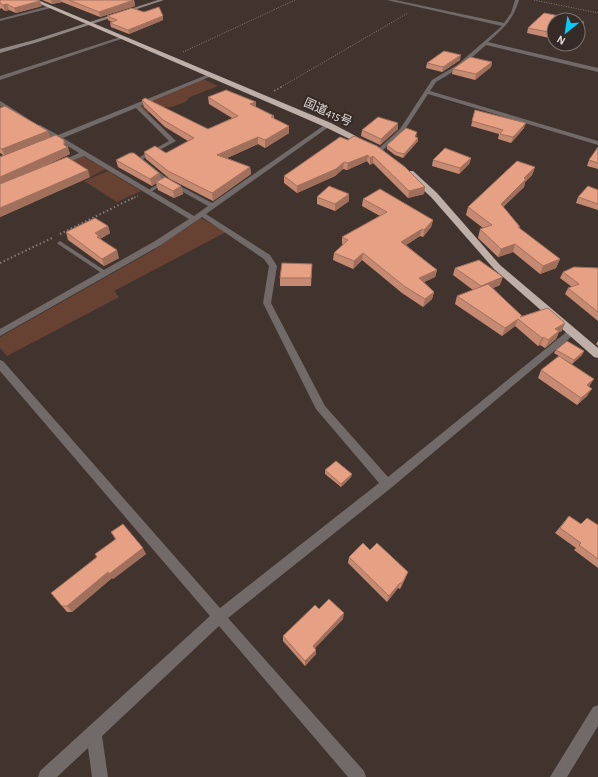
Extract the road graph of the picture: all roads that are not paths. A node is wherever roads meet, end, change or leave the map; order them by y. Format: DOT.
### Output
graph roads {
  1 [pos="34,0"];
  2 [pos="162,0"];
  3 [pos="389,0"];
  4 [pos="517,0"];
  5 [pos="49,7"];
  6 [pos="0,20"];
  7 [pos="90,24"];
  8 [pos="505,25"];
  9 [pos="122,38"];
  10 [pos="485,43"];
  11 [pos="0,51"];
  12 [pos="598,70"];
  13 [pos="211,75"];
  14 [pos="0,78"];
  15 [pos="426,92"];
  16 [pos="0,103"];
  17 [pos="137,106"];
  18 [pos="328,125"];
  19 [pos="58,138"];
  20 [pos="598,143"];
  21 [pos="44,144"];
  22 [pos="383,152"];
  23 [pos="84,154"];
  24 [pos="402,166"];
  25 [pos="49,169"];
  26 [pos="167,181"];
  27 [pos="147,192"];
  28 [pos="213,206"];
  29 [pos="198,216"];
  30 [pos="60,243"];
  31 [pos="105,274"];
  32 [pos="572,332"];
  33 [pos="0,333"];
  34 [pos="598,354"];
  35 [pos="0,364"];
  36 [pos="387,484"];
  37 [pos="220,616"];
  38 [pos="598,712"];
  39 [pos="94,734"];
  40 [pos="46,777"];
  41 [pos="100,777"];
  42 [pos="358,777"];
  43 [pos="558,777"];
  1 -- 5 [label="highway, 国道415号"];
  2 -- 7 [label="street"];
  3 -- 8 [label="street"];
  4 -- 8 [label="street"];
  5 -- 6 [label="street"];
  5 -- 7 [label="highway, 国道415号"];
  7 -- 9 [label="highway, 国道415号"];
  7 -- 11 [label="street"];
  8 -- 10 [label="street"];
  9 -- 13 [label="highway, 国道415号"];
  9 -- 14 [label="street"];
  10 -- 12 [label="street"];
  10 -- 15 [label="street"];
  13 -- 17 [label="street"];
  13 -- 18 [label="highway, 国道415号"];
  15 -- 20 [label="street"];
  15 -- 22 [label="street"];
  16 -- 19 [label="street"];
  17 -- 19 [label="street"];
  17 -- 26 [label="street"];
  18 -- 22 [label="highway, 国道415号"];
  18 -- 28 [label="street"];
  19 -- 21 [label="street"];
  19 -- 23 [label="street"];
  23 -- 25 [label="street"];
  23 -- 27 [label="street"];
  24 -- 32 [label="highway"];
  26 -- 27 [label="lane"];
  26 -- 28 [label="street"];
  27 -- 29 [label="street"];
  28 -- 29 [label="street"];
  29 -- 31 [label="street"];
  29 -- 36 [label="street"];
  30 -- 31 [label="lane"];
  31 -- 33 [label="street"];
  32 -- 34 [label="highway"];
  32 -- 36 [label="street"];
  35 -- 37 [label="street"];
  36 -- 37 [label="street"];
  37 -- 39 [label="street"];
  37 -- 42 [label="street"];
  38 -- 43 [label="street"];
  39 -- 40 [label="street"];
  39 -- 41 [label="street"];
}
